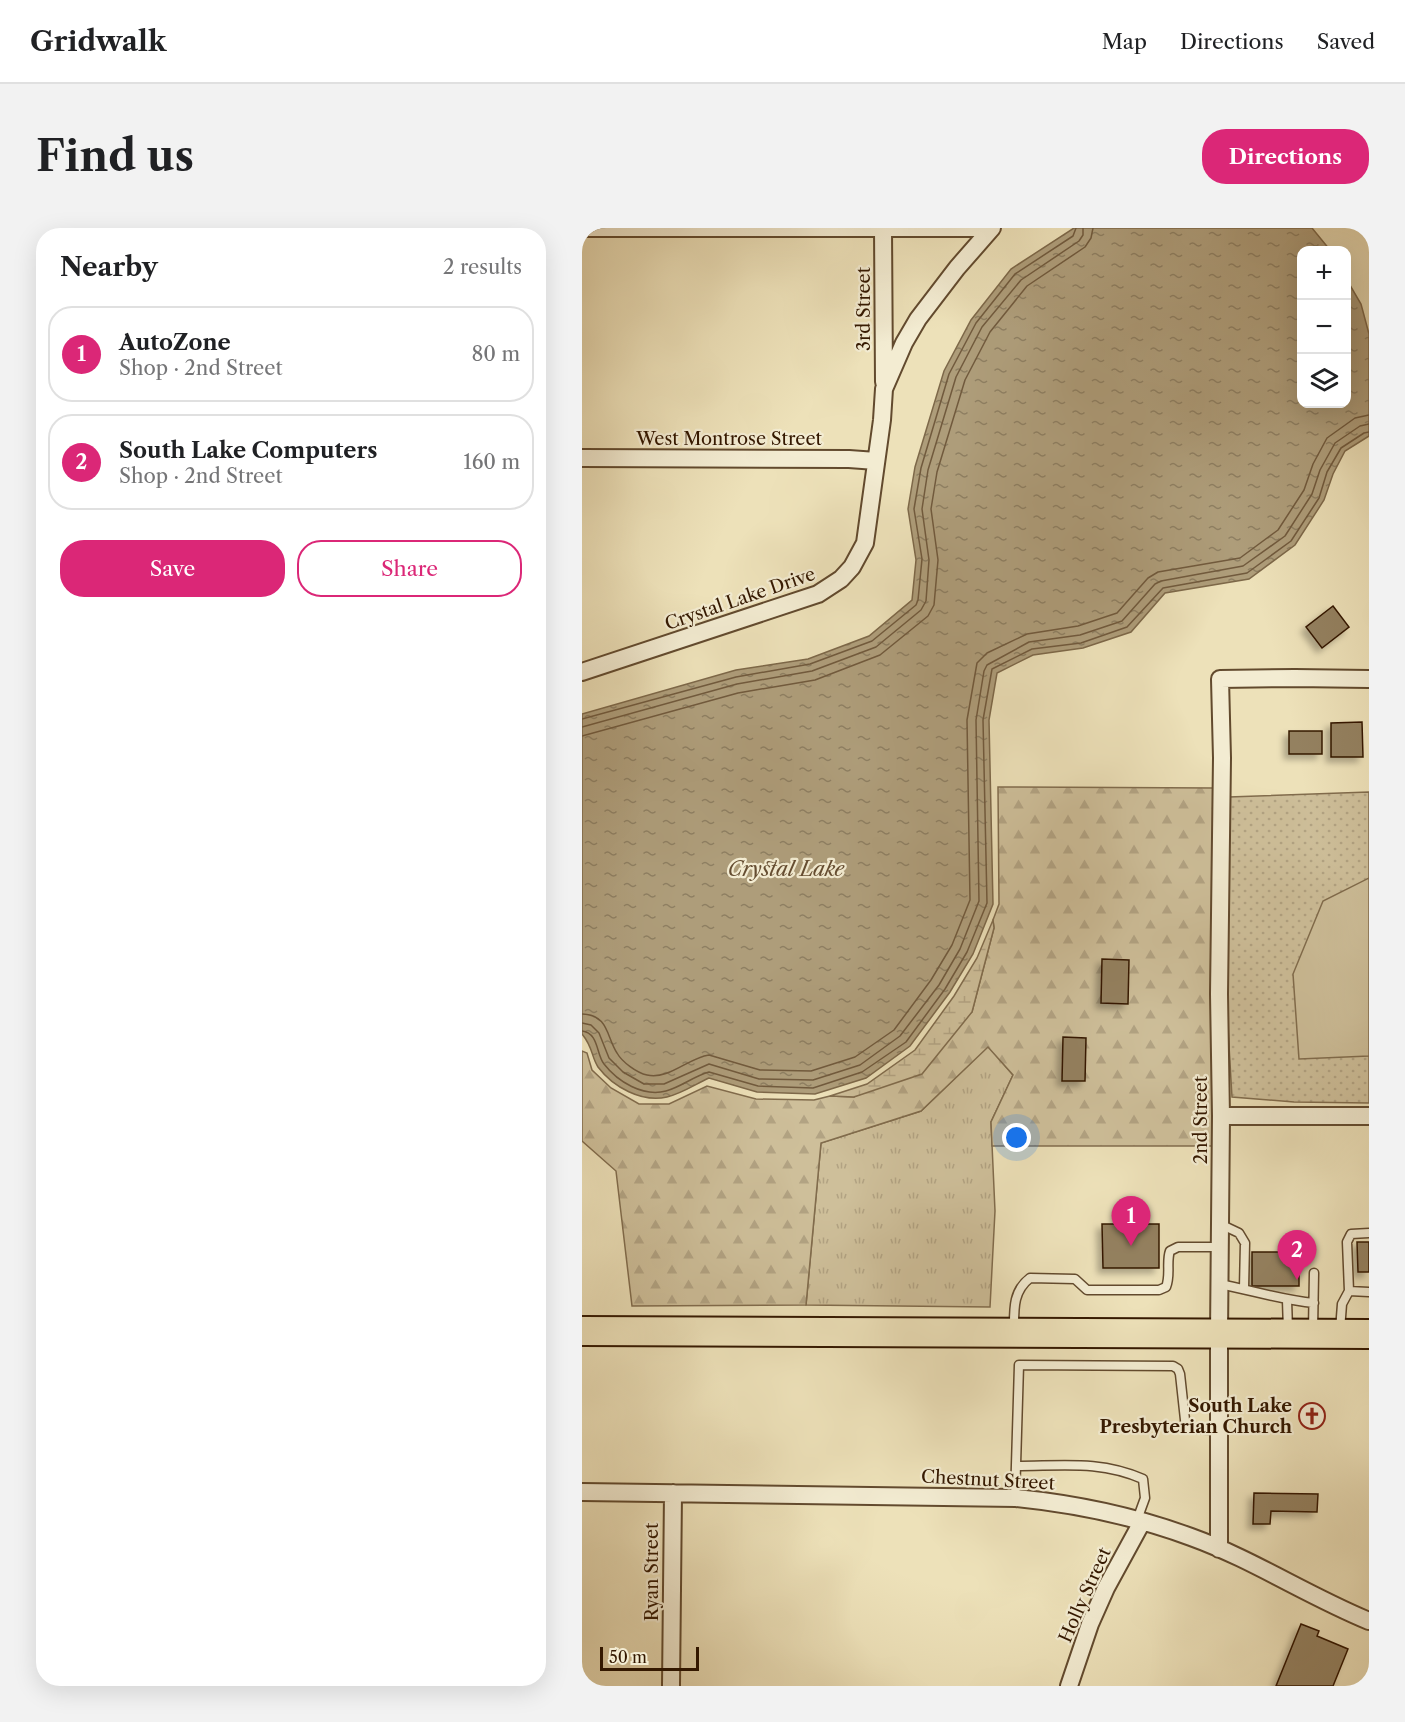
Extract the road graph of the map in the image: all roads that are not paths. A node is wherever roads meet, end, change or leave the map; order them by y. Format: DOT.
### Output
graph roads {
  1 [pos="582,228"];
  2 [pos="978,228"];
  3 [pos="992,228"];
  4 [pos="883,229"];
  5 [pos="884,389"];
  6 [pos="582,458"];
  7 [pos="876,461"];
  8 [pos="582,672"];
  9 [pos="1369,679"];
  10 [pos="1221,1116"];
  11 [pos="1369,1116"];
  12 [pos="1220,1224"];
  13 [pos="1369,1233"];
  14 [pos="1220,1247"];
  15 [pos="1314,1273"];
  16 [pos="1219,1284"];
  17 [pos="1244,1288"];
  18 [pos="1349,1291"];
  19 [pos="1369,1292"];
  20 [pos="1287,1300"];
  21 [pos="1314,1303"];
  22 [pos="582,1331"];
  23 [pos="1014,1333"];
  24 [pos="1218,1333"];
  25 [pos="1314,1334"];
  26 [pos="1369,1334"];
  27 [pos="1219,1430"];
  28 [pos="1016,1466"];
  29 [pos="582,1492"];
  30 [pos="673,1493"];
  31 [pos="1016,1498"];
  32 [pos="1139,1521"];
  33 [pos="1219,1549"];
  34 [pos="1369,1621"];
  35 [pos="671,1686"];
  36 [pos="1069,1686"];
  1 -- 4 [label="street"];
  2 -- 4 [label="street"];
  3 -- 5 [label="street, Crystal Lake Drive"];
  4 -- 5 [label="street, 3rd Street"];
  5 -- 7 [label="street, Crystal Lake Drive"];
  6 -- 7 [label="street, West Montrose Street"];
  7 -- 8 [label="street, Crystal Lake Drive"];
  9 -- 10 [label="street, 2nd Street"];
  10 -- 11 [label="street"];
  10 -- 12 [label="street, 2nd Street"];
  12 -- 14 [label="street, 2nd Street"];
  12 -- 17 [label="lane"];
  13 -- 18 [label="lane"];
  14 -- 16 [label="street, 2nd Street"];
  14 -- 23 [label="lane"];
  15 -- 21 [label="lane"];
  16 -- 17 [label="lane"];
  16 -- 24 [label="street, 2nd Street"];
  17 -- 20 [label="lane"];
  18 -- 19 [label="lane"];
  18 -- 25 [label="lane"];
  20 -- 21 [label="lane"];
  20 -- 25 [label="lane"];
  21 -- 25 [label="lane"];
  22 -- 23 [label="highway"];
  23 -- 24 [label="highway"];
  24 -- 25 [label="highway"];
  24 -- 27 [label="street, 2nd Street"];
  25 -- 26 [label="highway"];
  27 -- 28 [label="lane"];
  27 -- 33 [label="street, 2nd Street"];
  28 -- 31 [label="lane"];
  28 -- 32 [label="lane"];
  29 -- 30 [label="street, Chestnut Street"];
  30 -- 31 [label="street, Chestnut Street"];
  30 -- 35 [label="street, Ryan Street"];
  31 -- 32 [label="street, Chestnut Street"];
  32 -- 33 [label="street, Chestnut Street"];
  32 -- 36 [label="street, Holly Street"];
  33 -- 34 [label="street, Chestnut Street"];
}
